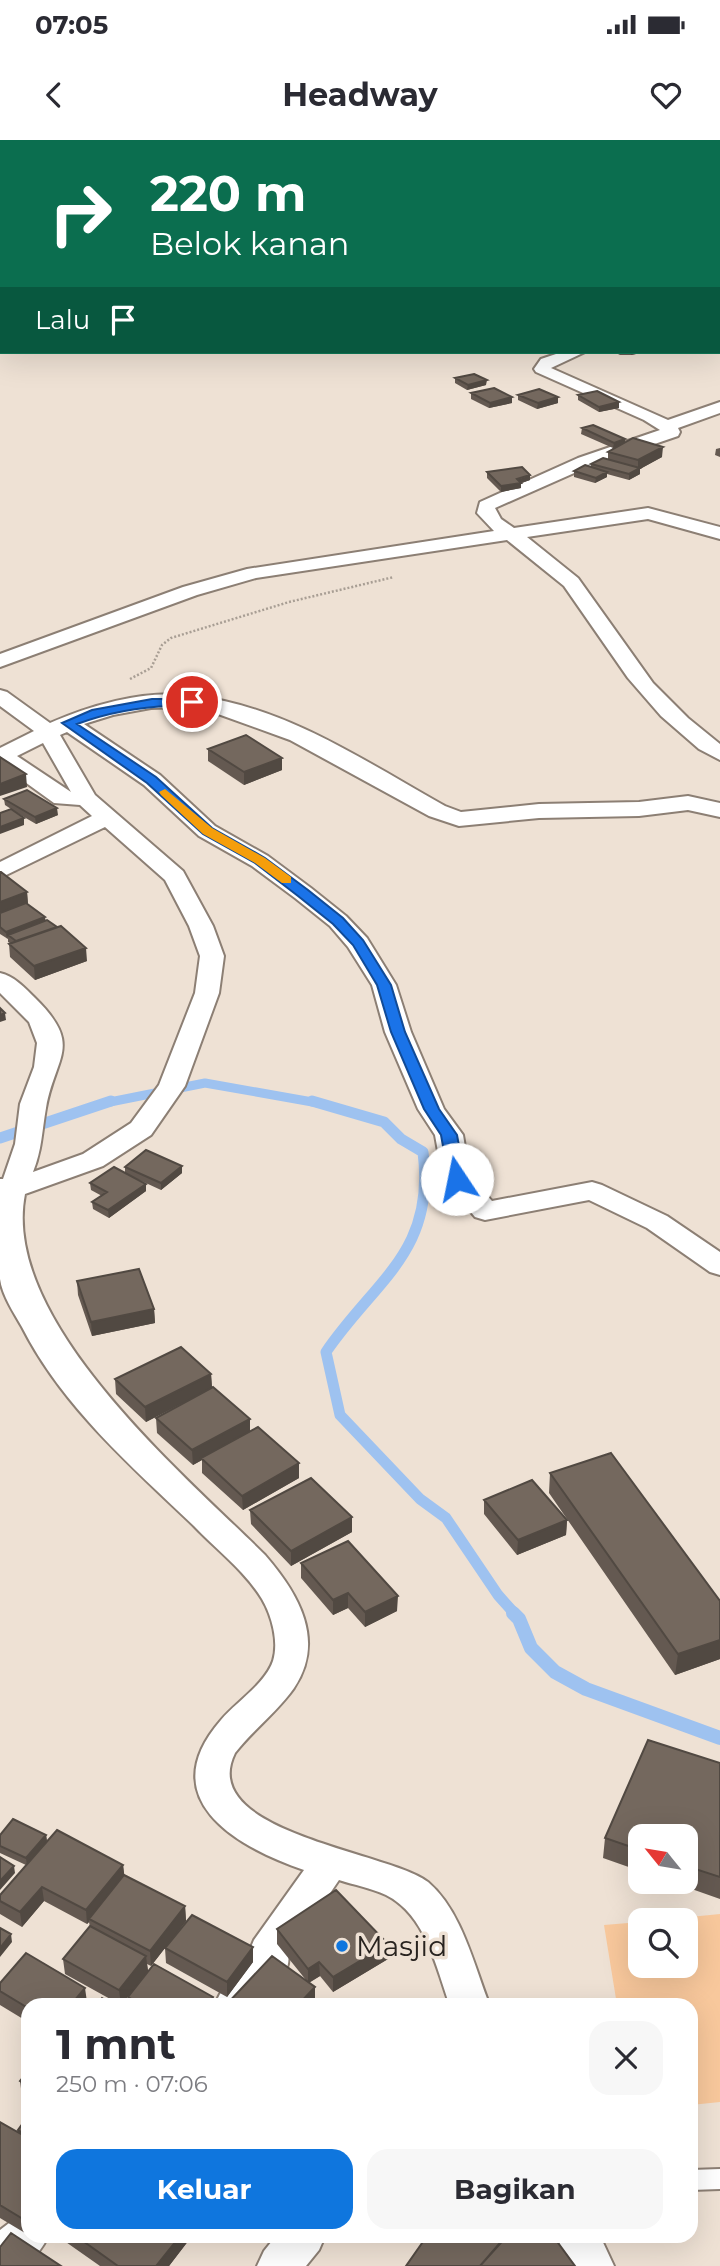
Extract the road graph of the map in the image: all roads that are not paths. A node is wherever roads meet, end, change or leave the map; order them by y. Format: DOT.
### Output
graph roads {
  1 [pos="571,354"];
  2 [pos="720,407"];
  3 [pos="667,426"];
  4 [pos="720,533"];
  5 [pos="511,535"];
  6 [pos="0,661"];
  7 [pos="0,696"];
  8 [pos="58,728"];
  9 [pos="720,754"];
  10 [pos="1,756"];
  11 [pos="86,799"];
  12 [pos="720,810"];
  13 [pos="107,817"];
  14 [pos="0,870"];
  15 [pos="0,980"];
  16 [pos="7,1188"];
  17 [pos="720,1266"];
  18 [pos="330,1863"];
  19 [pos="241,1998"];
  20 [pos="467,1998"];
  21 [pos="720,2179"];
  22 [pos="698,2180"];
  23 [pos="21,2240"];
  24 [pos="298,2243"];
  25 [pos="581,2243"];
  26 [pos="0,2256"];
  27 [pos="279,2266"];
  28 [pos="592,2266"];
  1 -- 3 [label="street"];
  2 -- 3 [label="street"];
  3 -- 5 [label="street"];
  4 -- 5 [label="street"];
  5 -- 6 [label="street"];
  5 -- 9 [label="street"];
  7 -- 8 [label="street"];
  8 -- 10 [label="street"];
  8 -- 11 [label="street"];
  8 -- 12 [label="street"];
  8 -- 17 [label="street"];
  10 -- 11 [label="street"];
  11 -- 13 [label="street"];
  13 -- 14 [label="street"];
  13 -- 16 [label="street"];
  15 -- 16 [label="street"];
  16 -- 18 [label="street"];
  18 -- 19 [label="street"];
  18 -- 20 [label="street"];
  21 -- 22 [label="lane"];
  23 -- 26 [label="street"];
  24 -- 27 [label="street"];
  25 -- 28 [label="street"];
}
